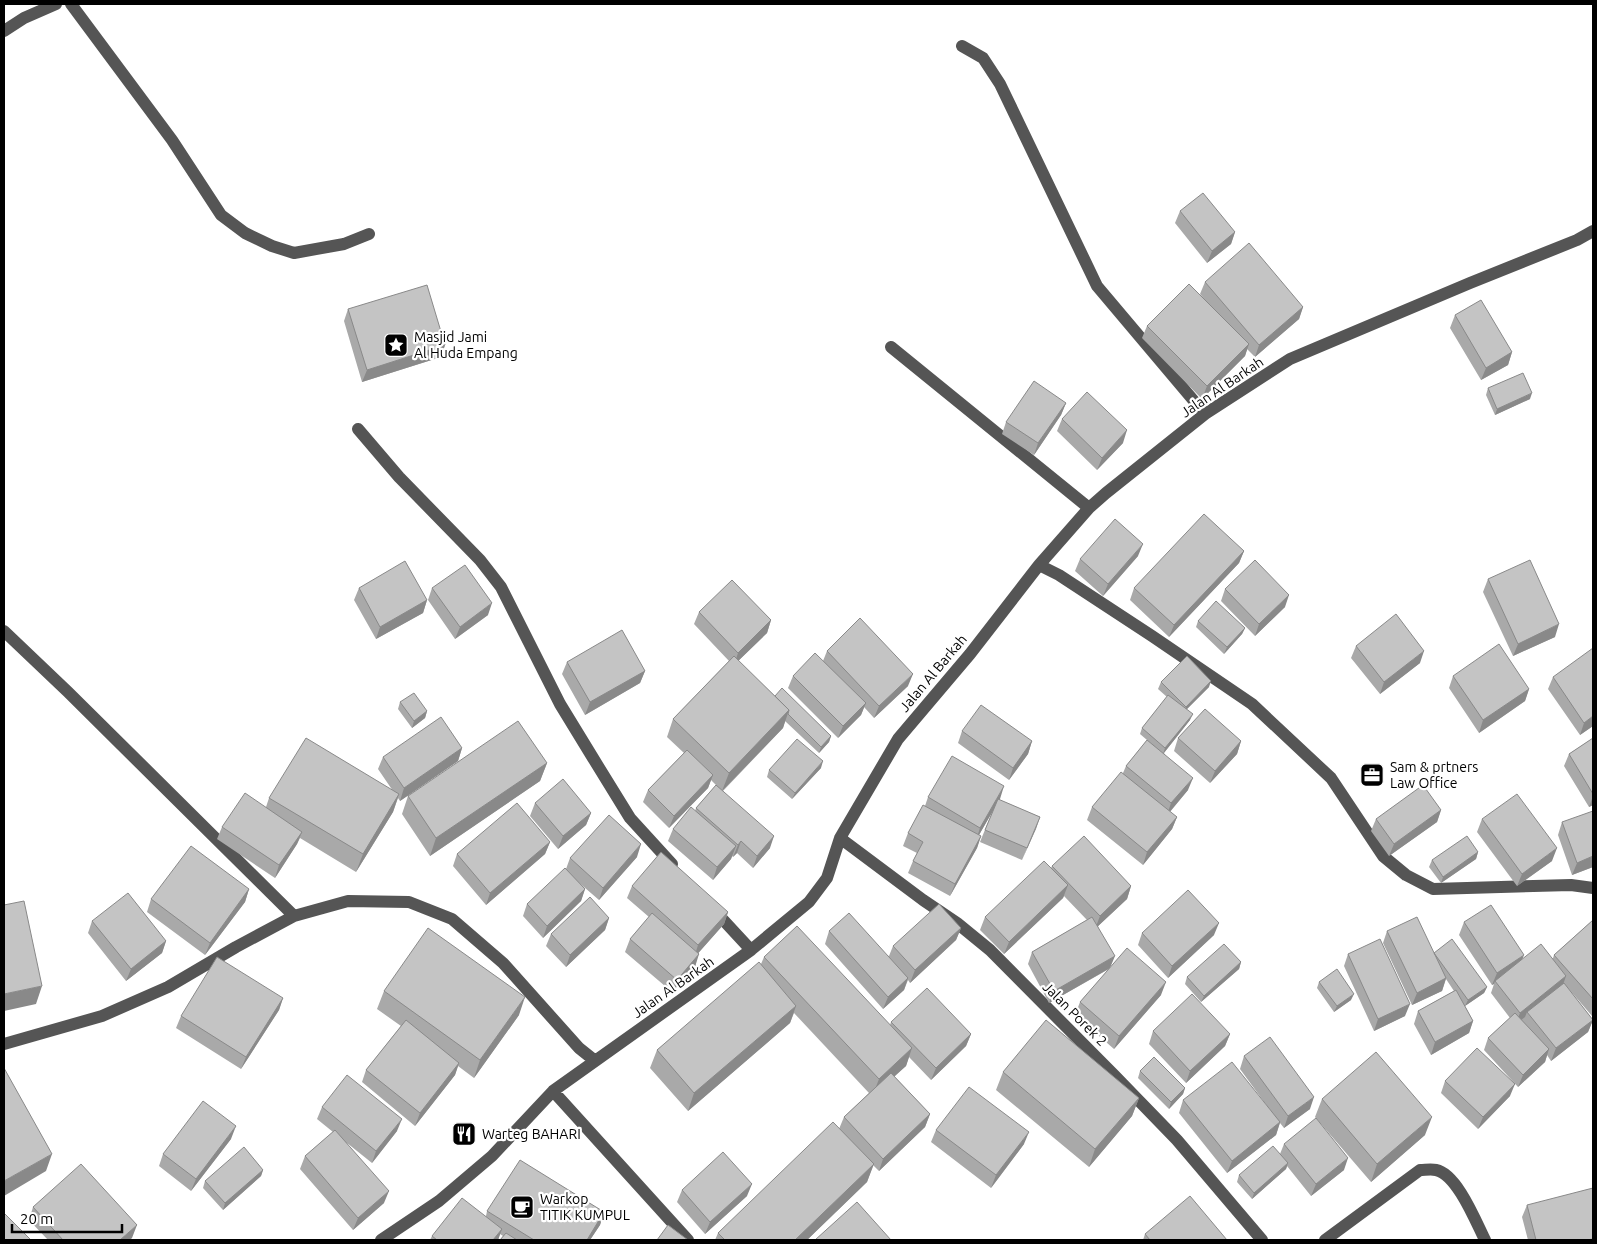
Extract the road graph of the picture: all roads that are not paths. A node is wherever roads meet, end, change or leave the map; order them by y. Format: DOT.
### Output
graph roads {
  1 [pos="56,4"];
  2 [pos="71,4"];
  3 [pos="4,31"];
  4 [pos="962,46"];
  5 [pos="1593,231"];
  6 [pos="369,234"];
  7 [pos="891,347"];
  8 [pos="1204,414"];
  9 [pos="358,429"];
  10 [pos="1089,508"];
  11 [pos="1039,565"];
  12 [pos="4,631"];
  13 [pos="840,838"];
  14 [pos="684,876"];
  15 [pos="1593,888"];
  16 [pos="704,899"];
  17 [pos="294,916"];
  18 [pos="751,950"];
  19 [pos="4,1044"];
  20 [pos="594,1060"];
  21 [pos="553,1091"];
  22 [pos="381,1240"];
  23 [pos="688,1240"];
  24 [pos="1262,1240"];
  25 [pos="1324,1240"];
  26 [pos="1485,1240"];
  1 -- 3 [label="street"];
  2 -- 6 [label="street"];
  4 -- 8 [label="street"];
  5 -- 8 [label="street, Jalan Al Barkah"];
  7 -- 10 [label="street"];
  8 -- 10 [label="street, Jalan Al Barkah"];
  9 -- 14 [label="street"];
  10 -- 11 [label="street, Jalan Al Barkah"];
  11 -- 13 [label="street, Jalan Al Barkah"];
  11 -- 15 [label="street"];
  12 -- 17 [label="street"];
  13 -- 18 [label="street, Jalan Al Barkah"];
  13 -- 24 [label="street, Jalan Porek 2"];
  16 -- 18 [label="street"];
  17 -- 19 [label="street"];
  17 -- 20 [label="street"];
  18 -- 20 [label="street, Jalan Al Barkah"];
  20 -- 21 [label="street, Jalan Al Barkah"];
  21 -- 22 [label="street, Jalan Al Barkah"];
  21 -- 23 [label="street"];
  25 -- 26 [label="street"];
}
